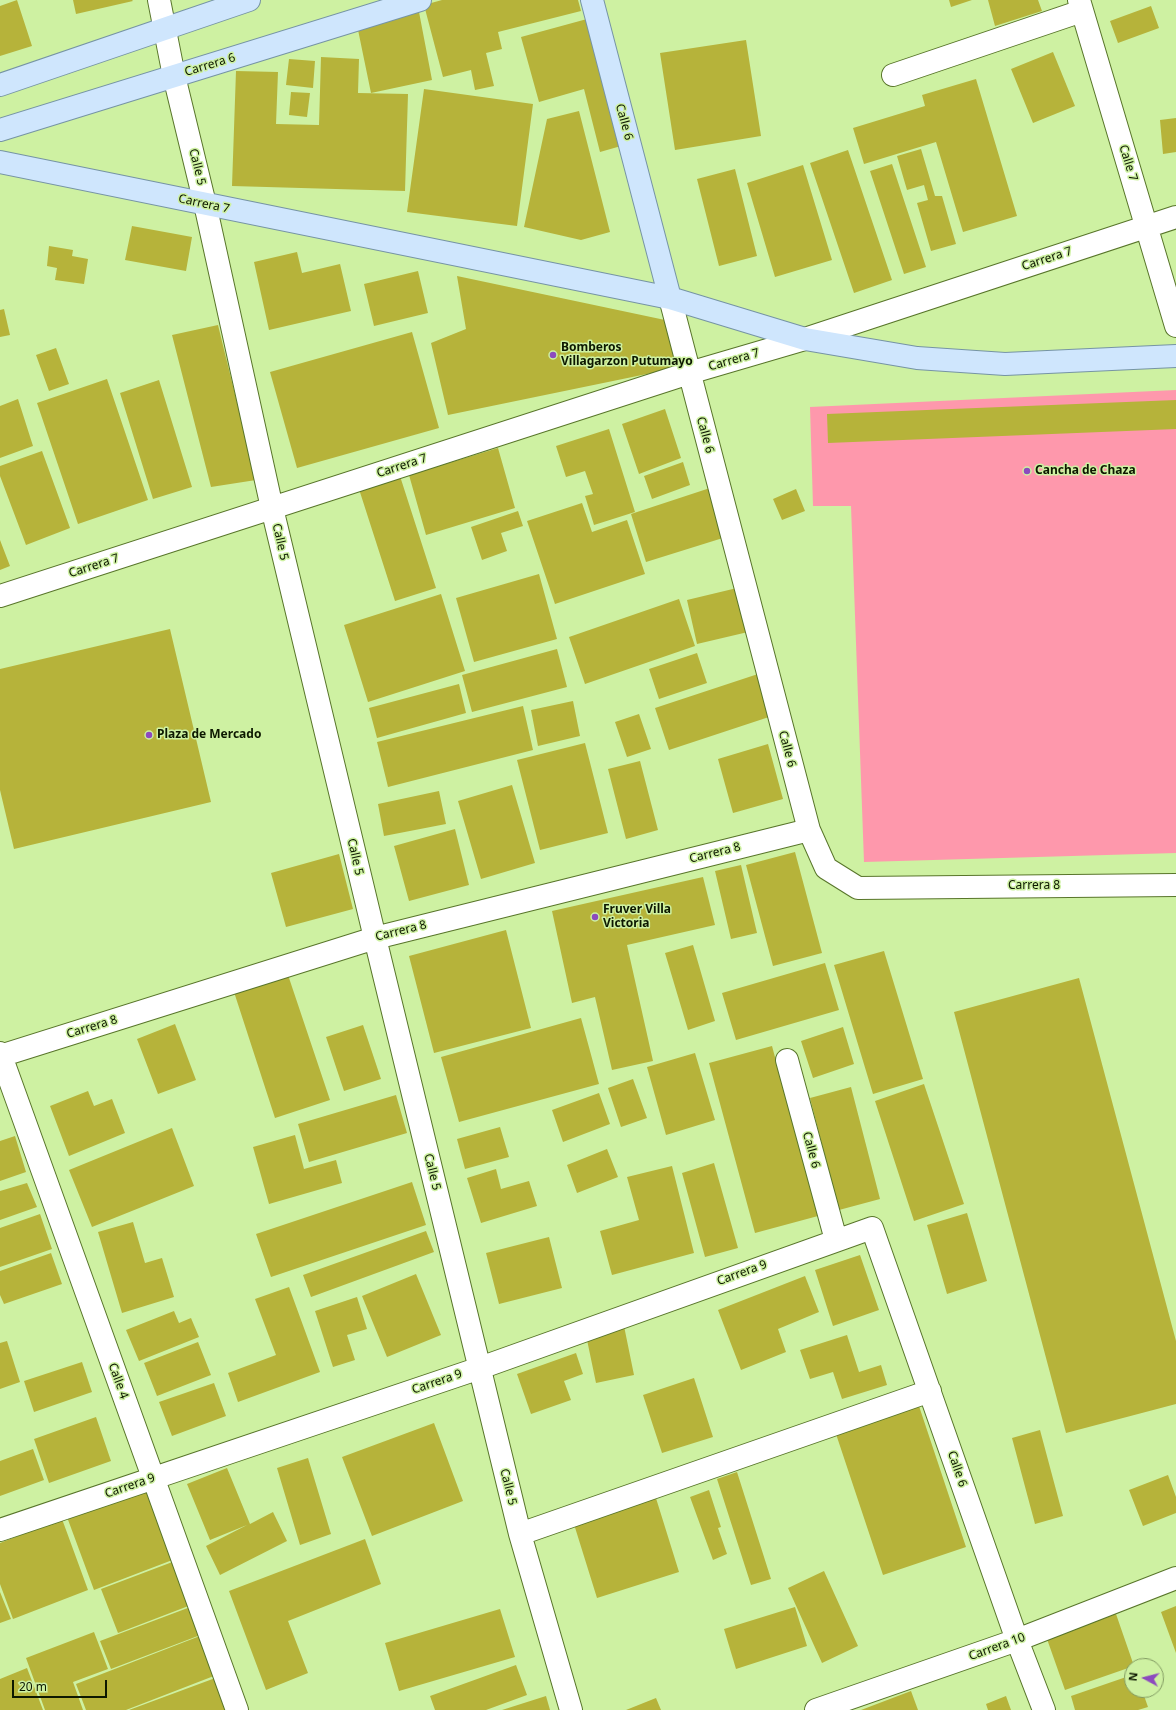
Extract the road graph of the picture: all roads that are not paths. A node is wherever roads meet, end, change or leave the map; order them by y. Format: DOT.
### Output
graph roads {
  1 [pos="159,0"];
  2 [pos="249,0"];
  3 [pos="420,0"];
  4 [pos="592,0"];
  5 [pos="1081,5"];
  6 [pos="166,28"];
  7 [pos="893,75"];
  8 [pos="174,76"];
  9 [pos="0,85"];
  10 [pos="0,130"];
  11 [pos="0,162"];
  12 [pos="206,204"];
  13 [pos="1176,217"];
  14 [pos="1147,226"];
  15 [pos="670,298"];
  16 [pos="1176,326"];
  17 [pos="805,340"];
  18 [pos="1176,356"];
  19 [pos="689,373"];
  20 [pos="272,508"];
  21 [pos="0,596"];
  22 [pos="808,830"];
  23 [pos="826,868"];
  24 [pos="1176,885"];
  25 [pos="375,938"];
  26 [pos="0,1055"];
  27 [pos="787,1060"];
  28 [pos="872,1228"];
  29 [pos="836,1240"];
  30 [pos="480,1368"];
  31 [pos="930,1391"];
  32 [pos="153,1478"];
  33 [pos="0,1530"];
  34 [pos="520,1534"];
  35 [pos="1176,1578"];
  36 [pos="1017,1640"];
  37 [pos="236,1710"];
  38 [pos="571,1710"];
  39 [pos="816,1710"];
  40 [pos="1044,1710"];
  1 -- 6 [label="street, Calle 5"];
  2 -- 6 [label="main road"];
  3 -- 8 [label="main road, Carrera 6"];
  4 -- 15 [label="main road, Calle 6"];
  5 -- 7 [label="street"];
  5 -- 14 [label="street, Calle 7"];
  6 -- 8 [label="street, Calle 5"];
  6 -- 9 [label="main road"];
  8 -- 10 [label="main road, Carrera 6"];
  8 -- 12 [label="street, Calle 5"];
  11 -- 12 [label="main road, Carrera 7"];
  12 -- 15 [label="main road, Carrera 7"];
  12 -- 20 [label="street, Calle 5"];
  13 -- 14 [label="street, Carrera 7"];
  14 -- 16 [label="street, Calle 7"];
  14 -- 17 [label="street, Carrera 7"];
  15 -- 17 [label="main road, Carrera 7"];
  15 -- 19 [label="street, Calle 6"];
  17 -- 18 [label="main road, Carrera 7"];
  17 -- 19 [label="street, Carrera 7"];
  19 -- 20 [label="street, Carrera 7"];
  19 -- 22 [label="street, Calle 6"];
  20 -- 21 [label="street, Carrera 7"];
  20 -- 25 [label="street, Calle 5"];
  22 -- 23 [label="street, Calle 6"];
  22 -- 25 [label="street, Carrera 8"];
  23 -- 24 [label="street, Carrera 8"];
  25 -- 26 [label="street, Carrera 8"];
  25 -- 30 [label="street, Calle 5"];
  26 -- 32 [label="street, Calle 4"];
  27 -- 29 [label="street, Calle 6"];
  28 -- 29 [label="street, Carrera 9"];
  28 -- 31 [label="street, Calle 6"];
  29 -- 30 [label="street, Carrera 9"];
  30 -- 32 [label="street, Carrera 9"];
  30 -- 34 [label="street, Calle 5"];
  31 -- 34 [label="street"];
  31 -- 36 [label="street, Calle 6"];
  32 -- 33 [label="street, Carrera 9"];
  32 -- 37 [label="street, Calle 4"];
  34 -- 38 [label="street, Calle 5"];
  35 -- 36 [label="street, Carrera 10"];
  36 -- 39 [label="street, Carrera 10"];
  36 -- 40 [label="street, Calle 6"];
}
